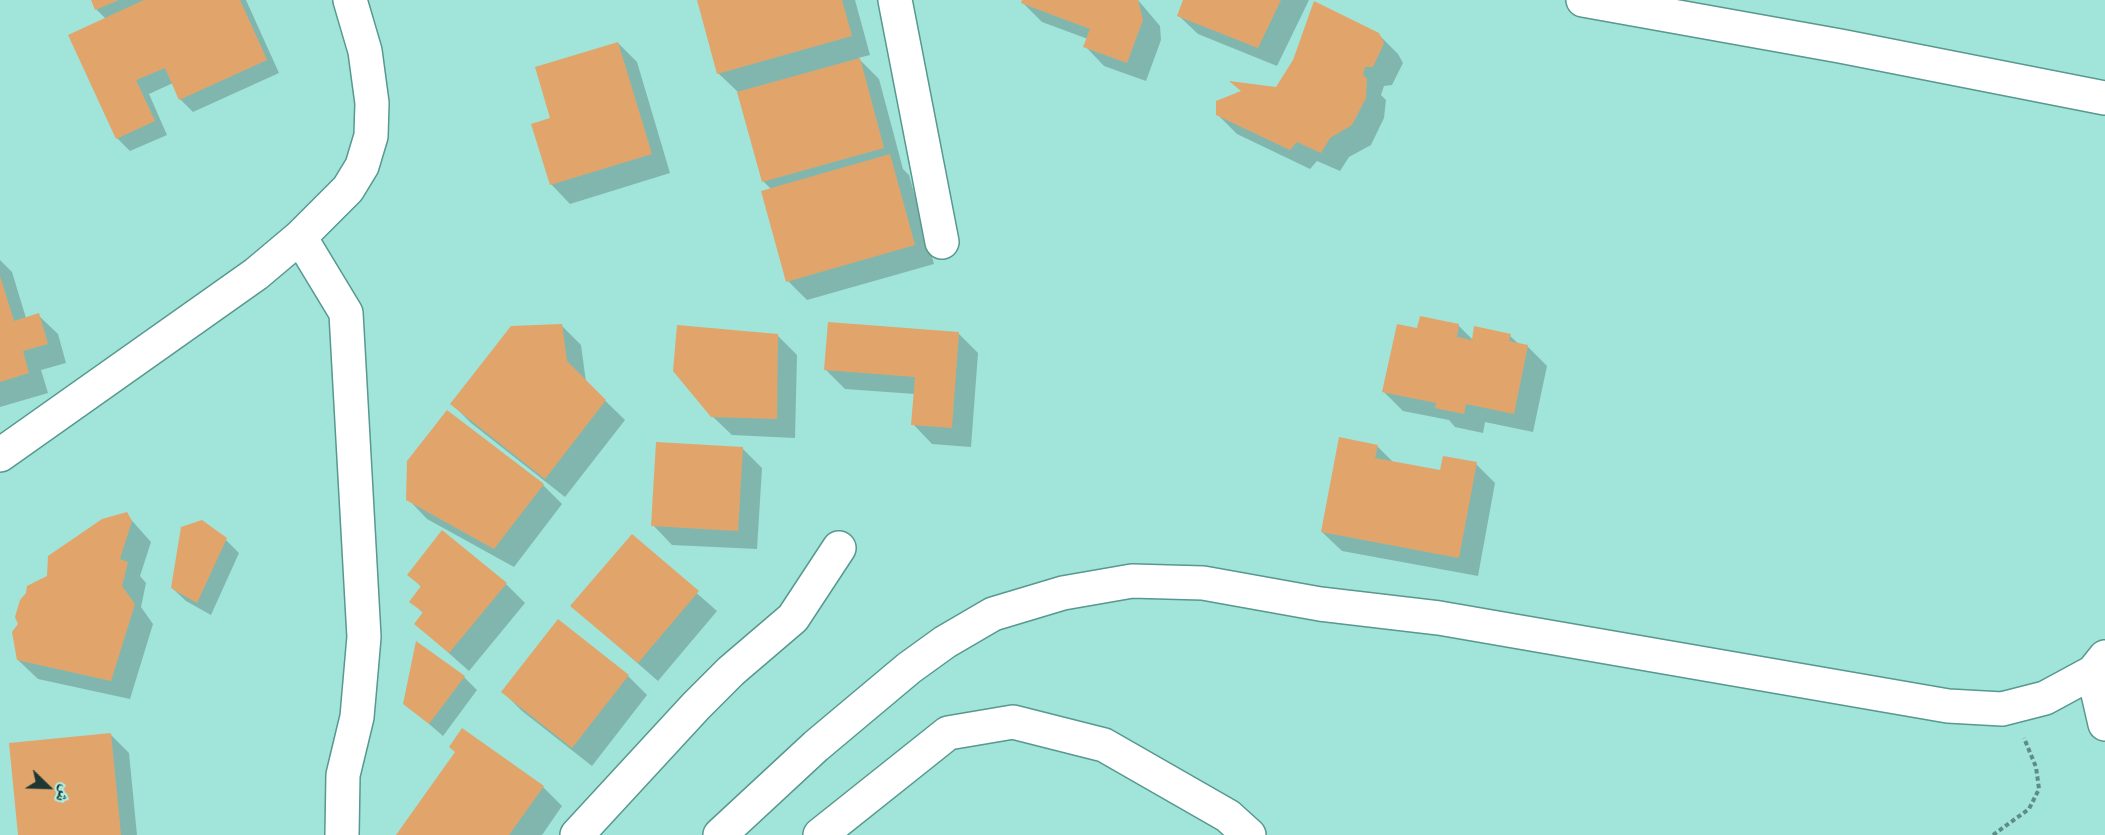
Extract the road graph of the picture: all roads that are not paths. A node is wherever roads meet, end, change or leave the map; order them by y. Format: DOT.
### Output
graph roads {
  1 [pos="350,0"];
  2 [pos="895,0"];
  3 [pos="1583,0"];
  4 [pos="2105,98"];
  5 [pos="300,237"];
  6 [pos="942,243"];
  7 [pos="0,455"];
  8 [pos="839,548"];
  9 [pos="2099,665"];
  10 [pos="2105,724"];
  11 [pos="342,835"];
  12 [pos="577,835"];
  13 [pos="720,835"];
  14 [pos="820,835"];
  15 [pos="1249,835"];
  1 -- 5 [label="street"];
  2 -- 6 [label="street"];
  3 -- 4 [label="street"];
  5 -- 7 [label="street"];
  5 -- 11 [label="street"];
  8 -- 12 [label="street"];
  9 -- 10 [label="street"];
  9 -- 13 [label="street"];
  14 -- 15 [label="street"];
}
